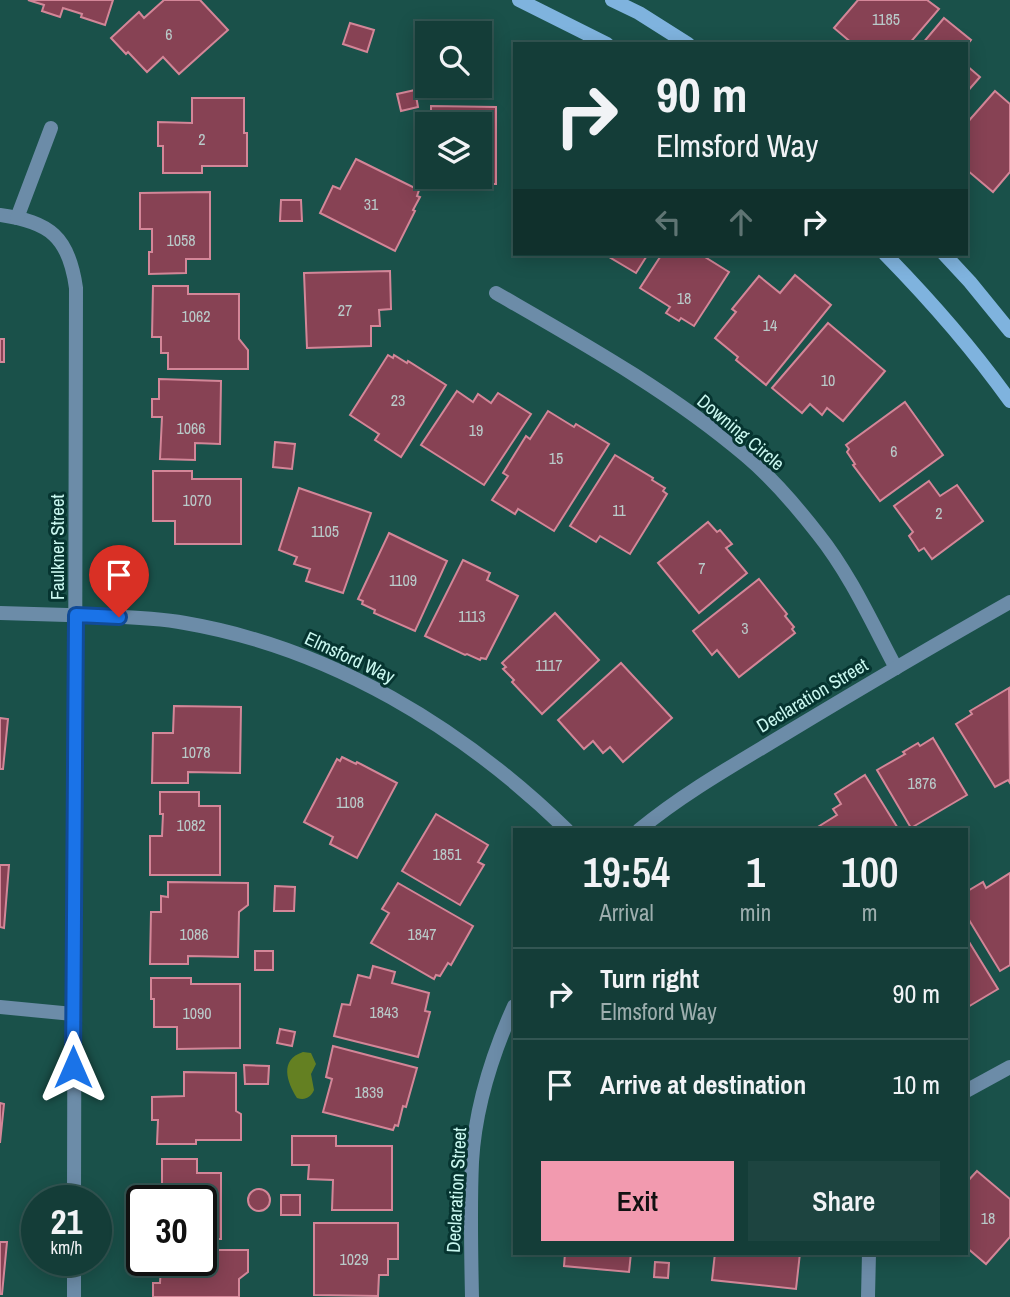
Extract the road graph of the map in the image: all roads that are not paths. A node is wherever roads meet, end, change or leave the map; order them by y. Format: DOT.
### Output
graph roads {
  1 [pos="519,0"];
  2 [pos="612,0"];
  3 [pos="603,42"];
  4 [pos="685,42"];
  5 [pos="51,128"];
  6 [pos="0,215"];
  7 [pos="17,218"];
  8 [pos="887,256"];
  9 [pos="946,256"];
  10 [pos="496,293"];
  11 [pos="1010,331"];
  12 [pos="1010,401"];
  13 [pos="1010,602"];
  14 [pos="0,613"];
  15 [pos="76,615"];
  16 [pos="896,668"];
  17 [pos="565,828"];
  18 [pos="642,828"];
  19 [pos="0,1007"];
  20 [pos="513,1008"];
  21 [pos="73,1014"];
  22 [pos="1010,1067"];
  23 [pos="968,1090"];
  24 [pos="74,1185"];
  25 [pos="869,1255"];
  26 [pos="74,1276"];
  27 [pos="74,1297"];
  28 [pos="472,1297"];
  29 [pos="869,1297"];
  1 -- 3 [label="street"];
  2 -- 4 [label="street"];
  5 -- 7 [label="street"];
  6 -- 7 [label="street, Faulkner Street"];
  7 -- 15 [label="street, Faulkner Street"];
  8 -- 12 [label="street"];
  9 -- 11 [label="street"];
  10 -- 16 [label="street, Downing Circle"];
  13 -- 16 [label="street, Declaration Street"];
  14 -- 15 [label="street, Elmsford Way"];
  15 -- 17 [label="street, Elmsford Way"];
  15 -- 21 [label="street, Faulkner Street"];
  16 -- 18 [label="street, Declaration Street"];
  19 -- 21 [label="street"];
  20 -- 28 [label="street, Declaration Street"];
  21 -- 24 [label="street, Faulkner Street"];
  22 -- 23 [label="street"];
  25 -- 29 [label="street"];
  26 -- 27 [label="street"];
}
